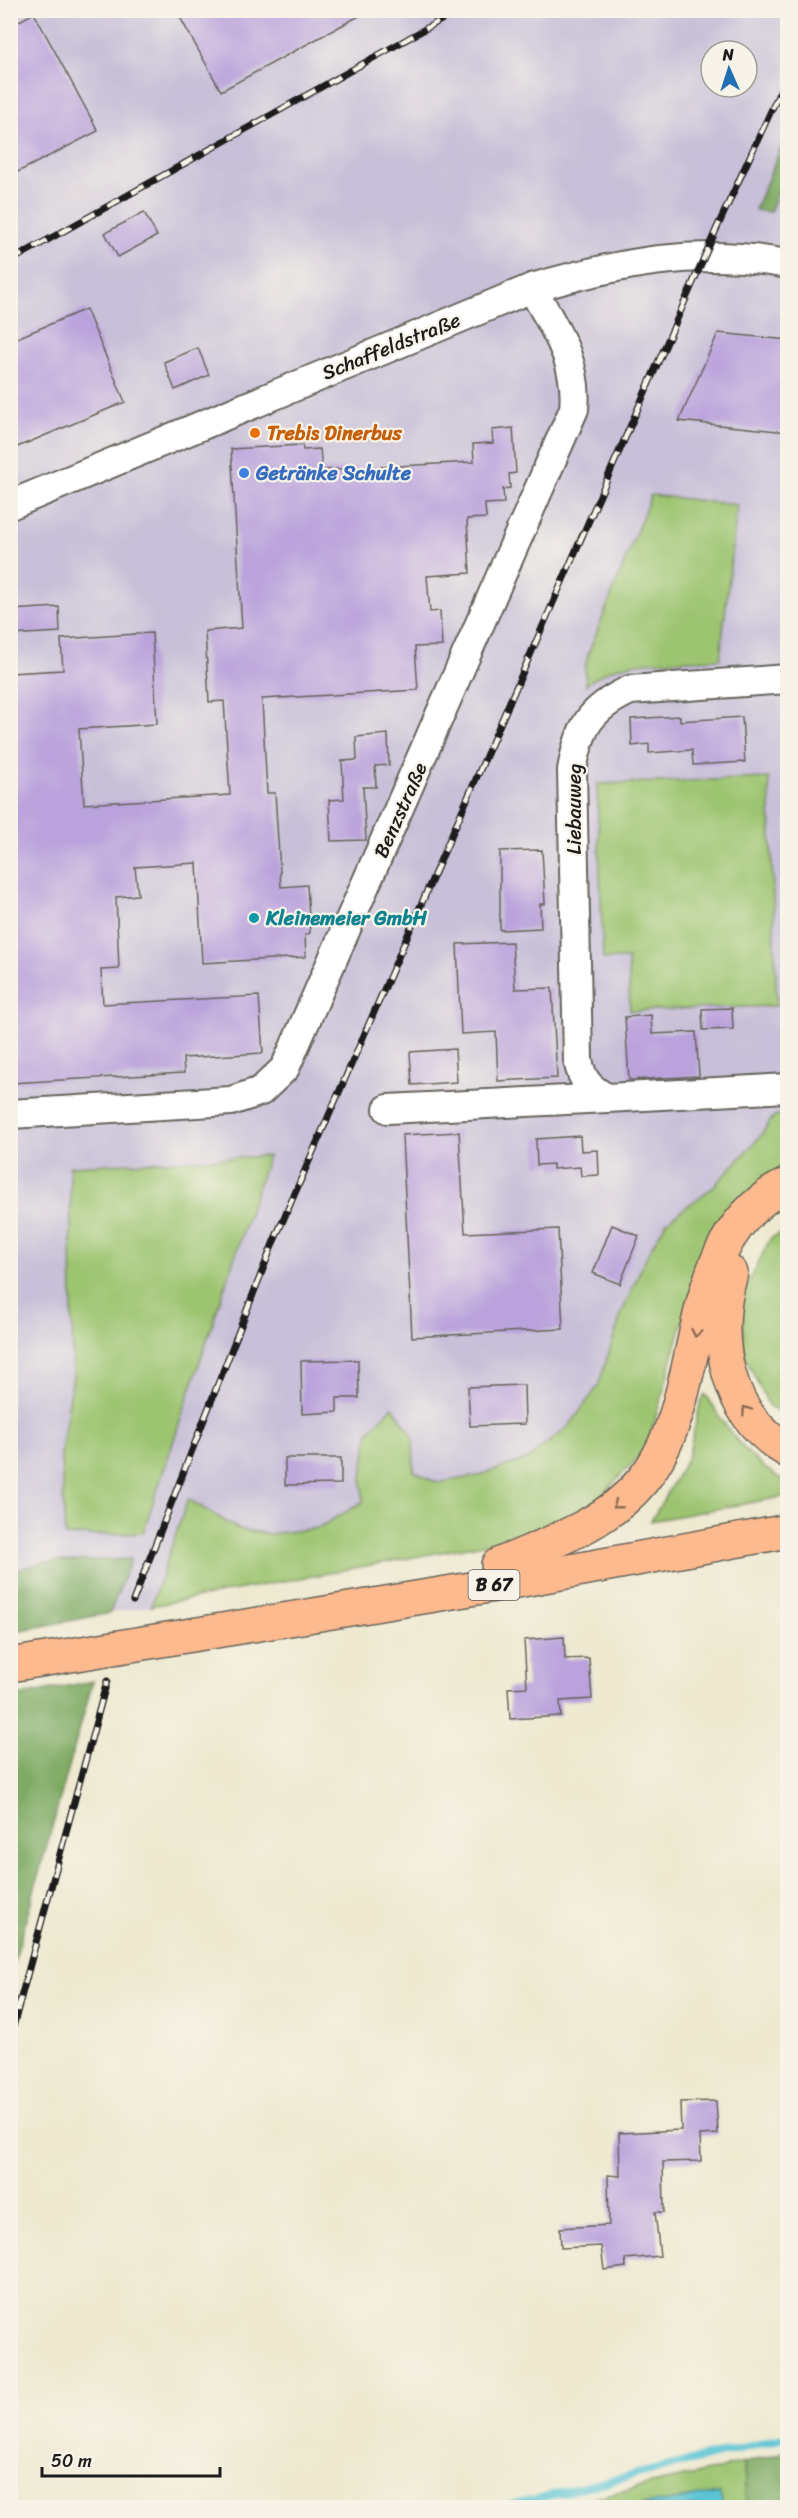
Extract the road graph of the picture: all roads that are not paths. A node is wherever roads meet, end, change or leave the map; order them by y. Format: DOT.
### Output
graph roads {
  1 [pos="788,264"];
  2 [pos="532,288"];
  3 [pos="10,505"];
  4 [pos="788,679"];
  5 [pos="788,1088"];
  6 [pos="607,1098"];
  7 [pos="388,1109"];
  8 [pos="10,1114"];
  9 [pos="788,1184"];
  10 [pos="788,1202"];
  11 [pos="788,1451"];
  12 [pos="788,1514"];
  13 [pos="788,1531"];
  14 [pos="498,1565"];
  15 [pos="198,1633"];
  16 [pos="10,1665"];
  1 -- 2 [label="street, Schaffeldstraße"];
  2 -- 3 [label="street, Schaffeldstraße"];
  2 -- 8 [label="street, Benzstraße"];
  4 -- 6 [label="street, Liebauweg"];
  5 -- 6 [label="street"];
  6 -- 7 [label="street"];
  9 -- 14 [label="highway, one-way"];
  11 -- 10 [label="highway, one-way"];
  12 -- 14 [label="highway, B 67"];
  13 -- 15 [label="highway, B 67"];
  14 -- 15 [label="highway, B 67"];
  15 -- 16 [label="highway, B 67"];
}
